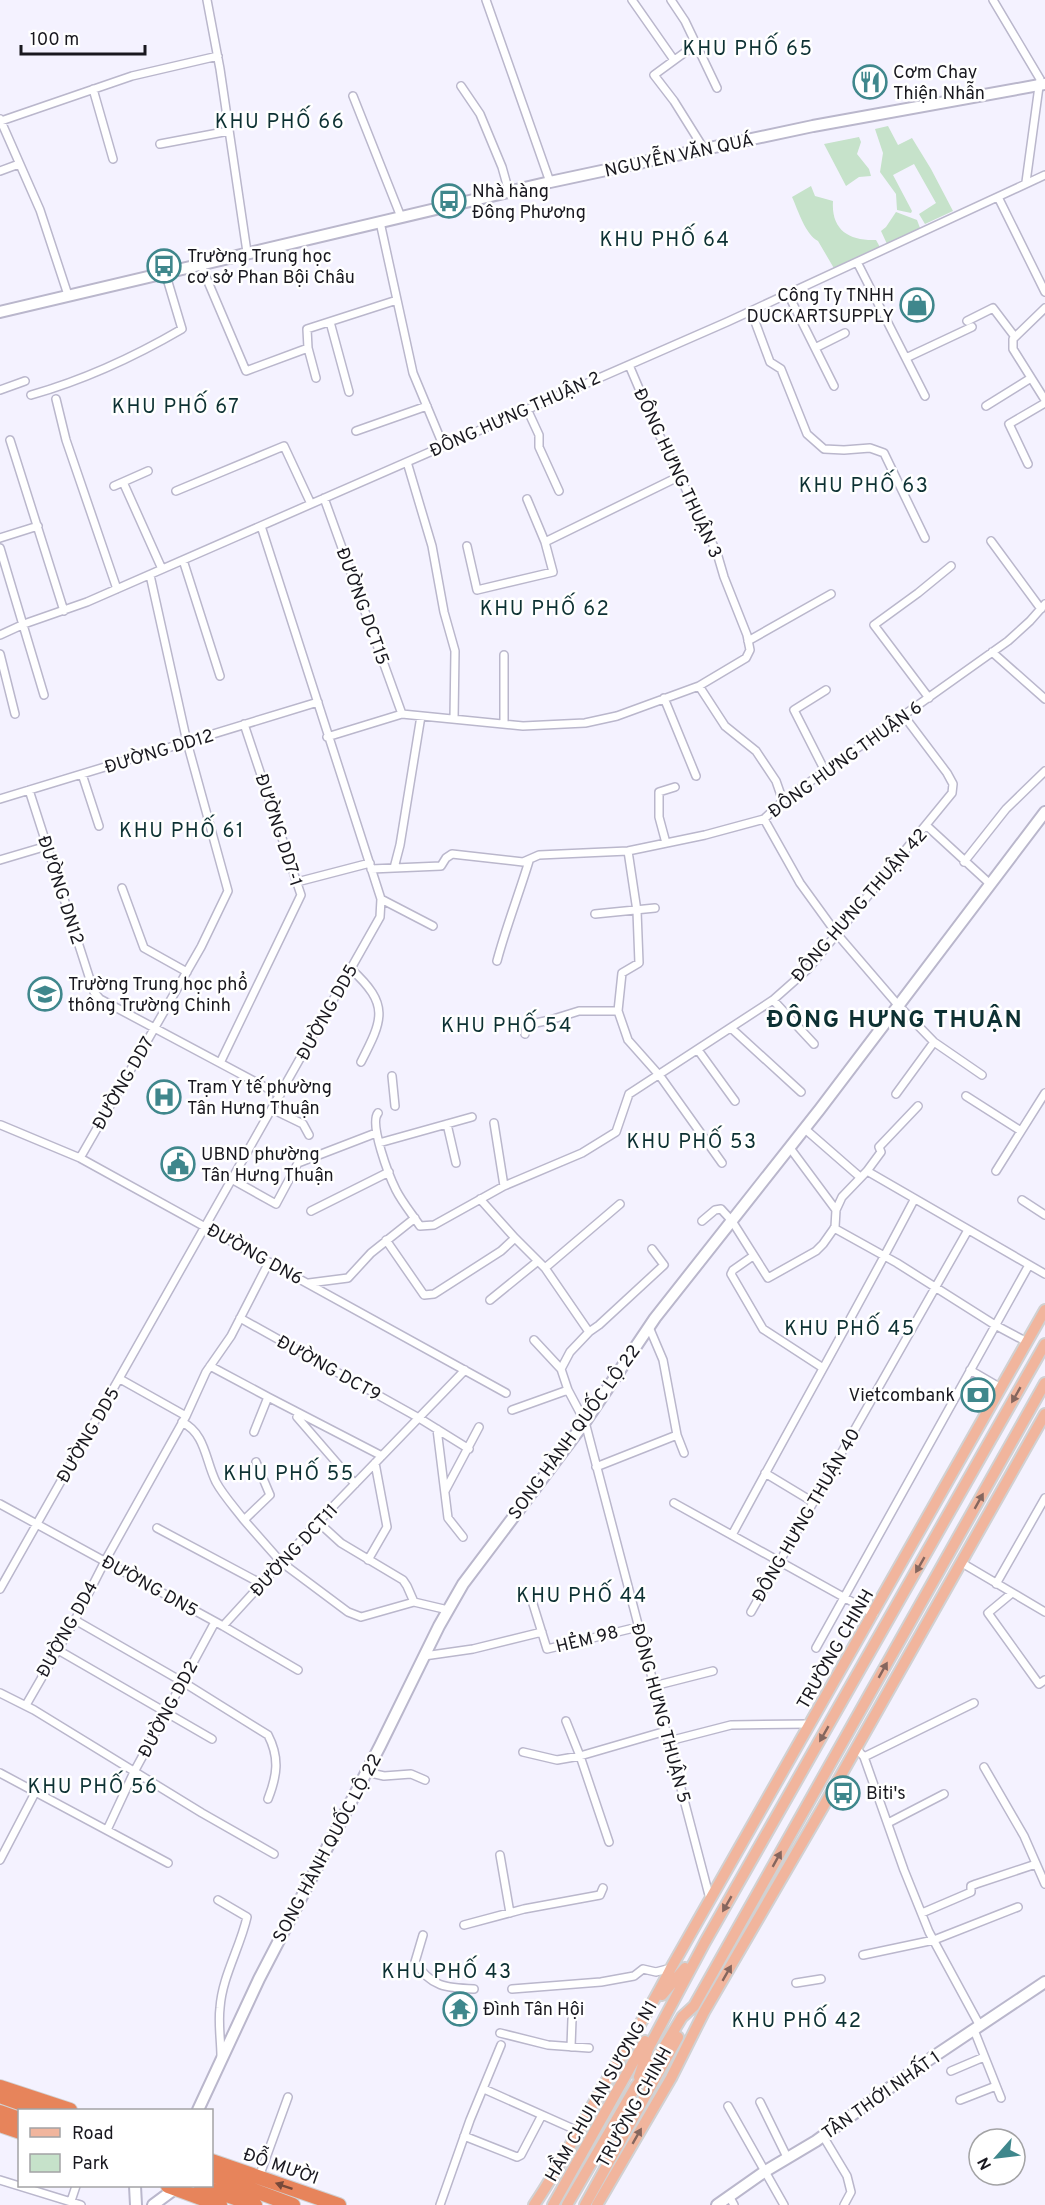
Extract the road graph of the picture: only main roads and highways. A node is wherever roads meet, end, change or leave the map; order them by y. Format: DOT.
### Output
graph roads {
  1 [pos="1045,1310"];
  2 [pos="1045,1344"];
  3 [pos="1045,1383"];
  4 [pos="1045,1414"];
  5 [pos="705,1942"];
  6 [pos="706,1984"];
  7 [pos="677,1993"];
  8 [pos="653,2004"];
  9 [pos="694,2006"];
  10 [pos="698,2024"];
  11 [pos="636,2086"];
  12 [pos="0,2087"];
  13 [pos="0,2096"];
  14 [pos="36,2109"];
  15 [pos="67,2109"];
  16 [pos="0,2112"];
  17 [pos="18,2118"];
  18 [pos="0,2125"];
  19 [pos="18,2131"];
  20 [pos="213,2161"];
  21 [pos="213,2175"];
  22 [pos="172,2187"];
  23 [pos="204,2187"];
  24 [pos="220,2205"];
  25 [pos="255,2205"];
  26 [pos="293,2205"];
  27 [pos="339,2205"];
  28 [pos="534,2205"];
  29 [pos="553,2205"];
  30 [pos="567,2205"];
  31 [pos="585,2205"];
  32 [pos="597,2205"];
  1 -- 8 [label="main road, TRƯỜNG CHINH"];
  2 -- 5 [label="main road, TRƯỜNG CHINH, one-way"];
  6 -- 3 [label="main road, TRƯỜNG CHINH, one-way"];
  10 -- 4 [label="main road, TRƯỜNG CHINH, one-way"];
  5 -- 7 [label="main road, TRƯỜNG CHINH"];
  5 -- 8 [label="main road, TRƯỜNG CHINH"];
  6 -- 9 [label="main road, TRƯỜNG CHINH"];
  6 -- 10 [label="main road, TRƯỜNG CHINH"];
  7 -- 11 [label="main road, TRƯỜNG CHINH"];
  7 -- 29 [label="main road, HẦM CHUI AN SƯƠNG N1"];
  8 -- 28 [label="main road, TRƯỜNG CHINH"];
  9 -- 11 [label="main road, TRƯỜNG CHINH"];
  9 -- 31 [label="main road"];
  32 -- 10 [label="main road, TRƯỜNG CHINH, one-way"];
  11 -- 30 [label="main road, TRƯỜNG CHINH"];
  12 -- 15 [label="highway"];
  13 -- 14 [label="highway"];
  16 -- 17 [label="highway"];
  18 -- 19 [label="highway"];
  27 -- 20 [label="highway, ĐỖ MƯỜI, one-way"];
  21 -- 26 [label="highway"];
  22 -- 24 [label="highway"];
  23 -- 25 [label="highway"];
}
